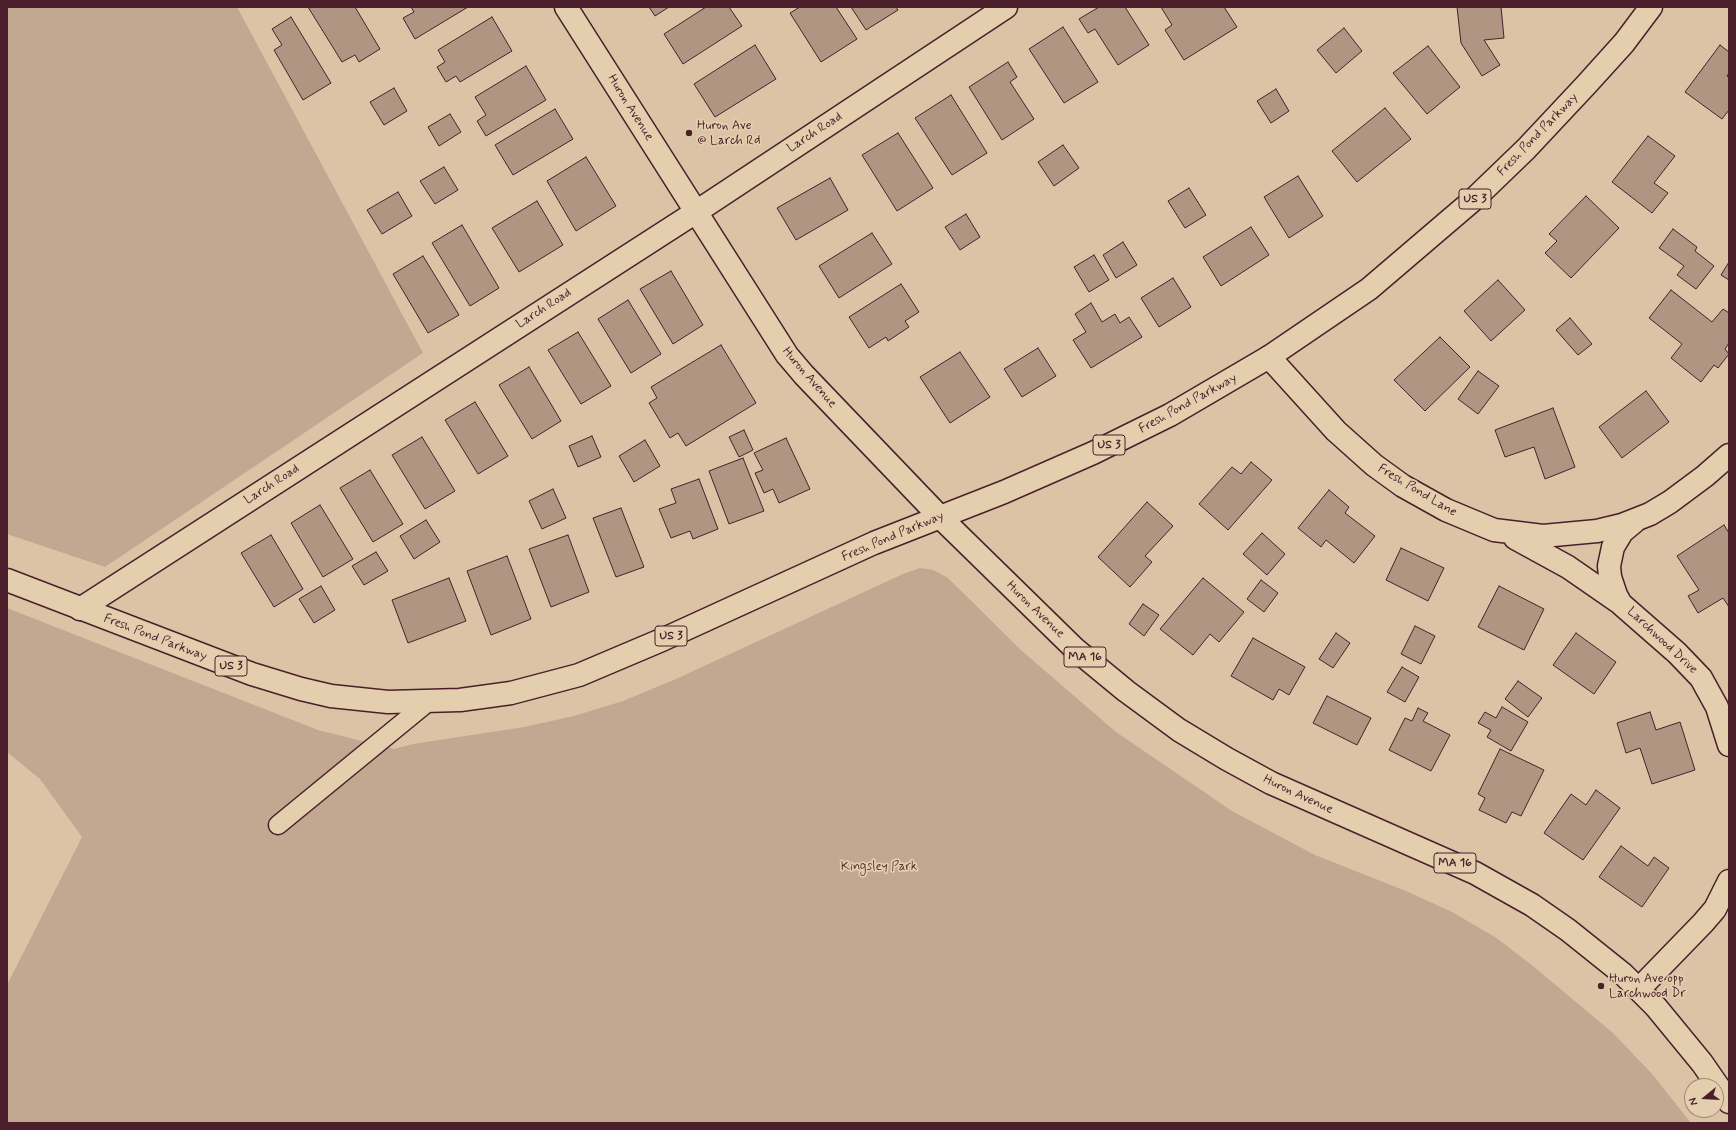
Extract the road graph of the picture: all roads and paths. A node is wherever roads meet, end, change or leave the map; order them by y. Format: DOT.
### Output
graph roads {
  1 [pos="566,7"];
  2 [pos="1006,7"];
  3 [pos="1651,7"];
  4 [pos="696,212"];
  5 [pos="1269,357"];
  6 [pos="1729,455"];
  7 [pos="940,516"];
  8 [pos="1634,521"];
  9 [pos="1494,530"];
  10 [pos="7,580"];
  11 [pos="1621,604"];
  12 [pos="80,609"];
  13 [pos="428,702"];
  14 [pos="1729,745"];
  15 [pos="278,825"];
  16 [pos="1729,881"];
  17 [pos="1639,989"];
  18 [pos="1729,1102"];
  1 -- 4 [label="main road, Huron Avenue"];
  2 -- 4 [label="main road, Larch Road"];
  3 -- 5 [label="main road, Fresh Pond Parkway / US 3"];
  4 -- 7 [label="main road, Huron Avenue"];
  4 -- 12 [label="main road, Larch Road"];
  5 -- 7 [label="main road, Fresh Pond Parkway / US 3"];
  5 -- 9 [label="main road, Fresh Pond Lane"];
  6 -- 8 [label="main road, Fresh Pond Lane"];
  7 -- 13 [label="main road, Fresh Pond Parkway / US 3"];
  7 -- 17 [label="main road, Huron Avenue / MA 16"];
  8 -- 9 [label="main road, Fresh Pond Lane"];
  8 -- 11 [label="main road, Larchwood Drive"];
  9 -- 11 [label="main road, Larchwood Drive"];
  10 -- 12 [label="main road, Fresh Pond Parkway / US 3"];
  11 -- 14 [label="main road, Larchwood Drive"];
  12 -- 13 [label="main road, Fresh Pond Parkway / US 3"];
  13 -- 15 [label="lane"];
  16 -- 17 [label="main road"];
  17 -- 18 [label="main road, Huron Avenue / MA 16"];
}
